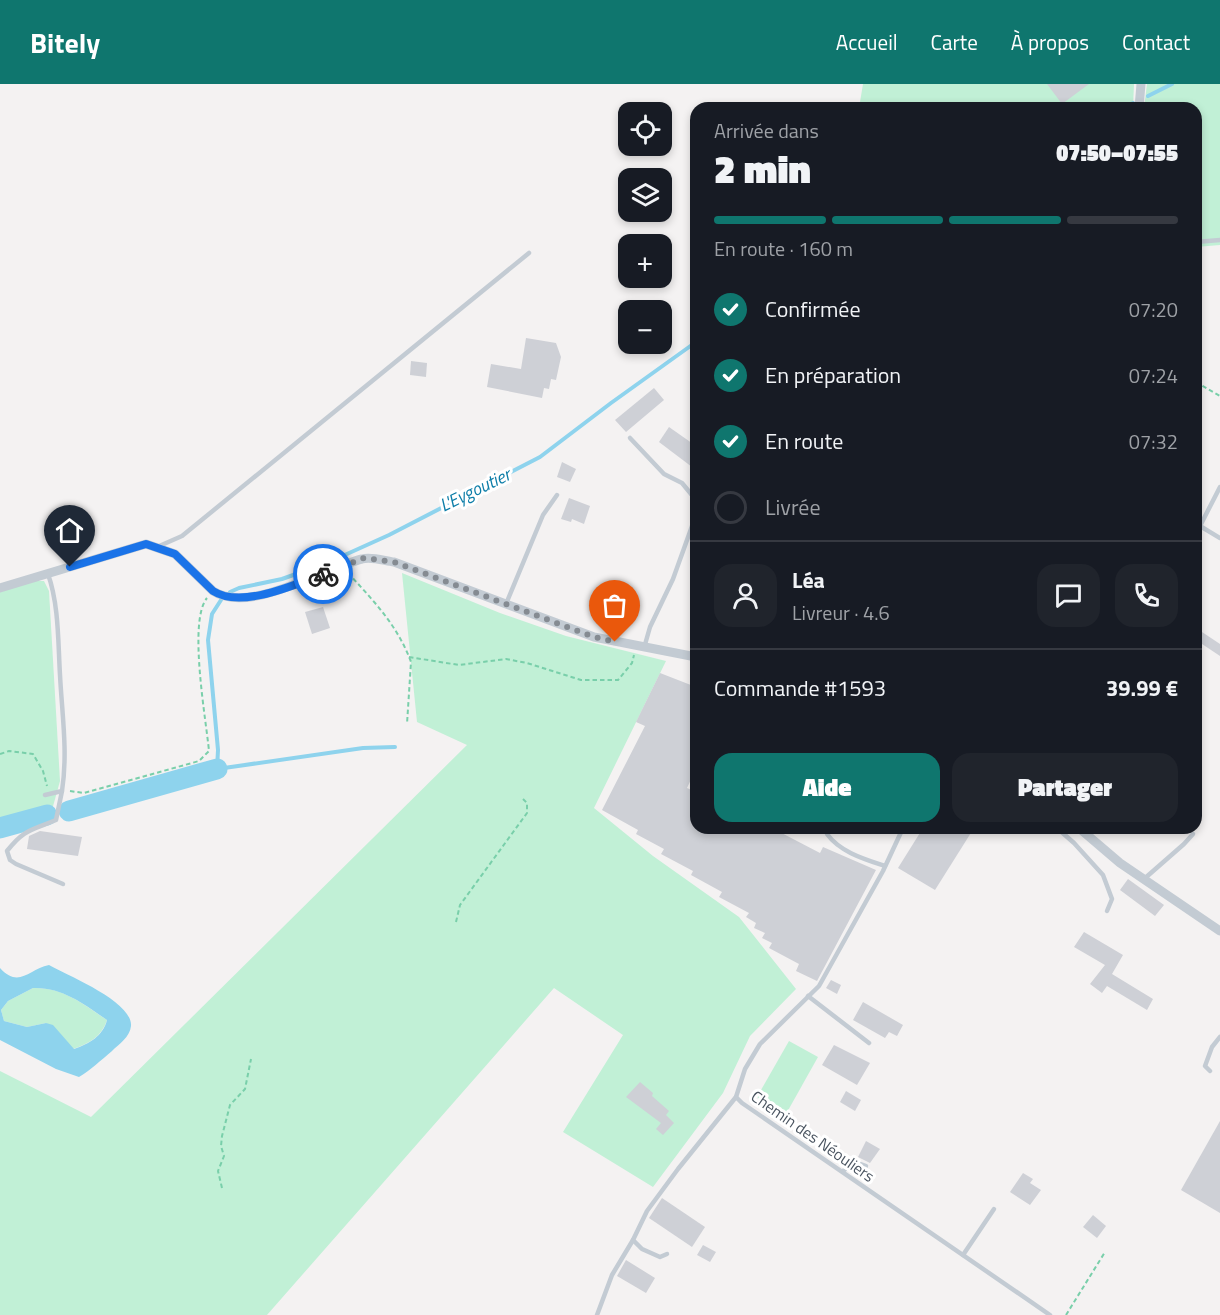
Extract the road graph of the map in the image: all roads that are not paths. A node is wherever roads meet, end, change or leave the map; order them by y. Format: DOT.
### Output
graph roads {
  1 [pos="1141,84"];
  2 [pos="1140,102"];
  3 [pos="1220,240"];
  4 [pos="1202,242"];
  5 [pos="529,253"];
  6 [pos="630,438"];
  7 [pos="1220,487"];
  8 [pos="690,493"];
  9 [pos="557,495"];
  10 [pos="1202,518"];
  11 [pos="1202,527"];
  12 [pos="690,532"];
  13 [pos="1220,538"];
  14 [pos="157,547"];
  15 [pos="48,574"];
  16 [pos="0,588"];
  17 [pos="506,604"];
  18 [pos="640,647"];
  19 [pos="690,656"];
  20 [pos="62,791"];
  21 [pos="47,794"];
  22 [pos="827,834"];
  23 [pos="900,834"];
  24 [pos="1064,834"];
  25 [pos="1086,834"];
  26 [pos="1193,834"];
  27 [pos="885,866"];
  28 [pos="1144,879"];
  29 [pos="63,884"];
  30 [pos="1107,910"];
  31 [pos="1220,931"];
  32 [pos="808,996"];
  33 [pos="1220,1037"];
  34 [pos="869,1043"];
  35 [pos="1209,1071"];
  36 [pos="736,1097"];
  37 [pos="866,1166"];
  38 [pos="843,1172"];
  39 [pos="994,1209"];
  40 [pos="633,1240"];
  41 [pos="667,1254"];
  42 [pos="963,1255"];
  43 [pos="597,1315"];
  44 [pos="1050,1315"];
  1 -- 2 [label="street"];
  3 -- 4 [label="lane"];
  5 -- 14 [label="lane"];
  6 -- 8 [label="lane"];
  7 -- 10 [label="lane"];
  9 -- 17 [label="lane"];
  11 -- 13 [label="lane"];
  12 -- 18 [label="lane"];
  14 -- 15 [label="street"];
  14 -- 17 [label="street"];
  15 -- 16 [label="street"];
  15 -- 20 [label="lane"];
  17 -- 18 [label="street"];
  18 -- 19 [label="street"];
  20 -- 21 [label="lane"];
  20 -- 29 [label="lane"];
  22 -- 27 [label="lane"];
  23 -- 27 [label="lane, Chemin des Néouliers"];
  24 -- 30 [label="lane"];
  25 -- 28 [label="street"];
  26 -- 28 [label="lane"];
  27 -- 32 [label="lane, Chemin des Néouliers"];
  28 -- 31 [label="street"];
  32 -- 34 [label="lane"];
  32 -- 36 [label="lane, Chemin des Néouliers"];
  33 -- 35 [label="lane"];
  36 -- 38 [label="lane, Chemin des Néouliers"];
  36 -- 40 [label="lane"];
  37 -- 38 [label="lane"];
  38 -- 42 [label="lane, Chemin des Néouliers"];
  39 -- 42 [label="lane"];
  40 -- 41 [label="lane"];
  40 -- 43 [label="lane"];
  42 -- 44 [label="lane, Chemin des Néouliers"];
}
